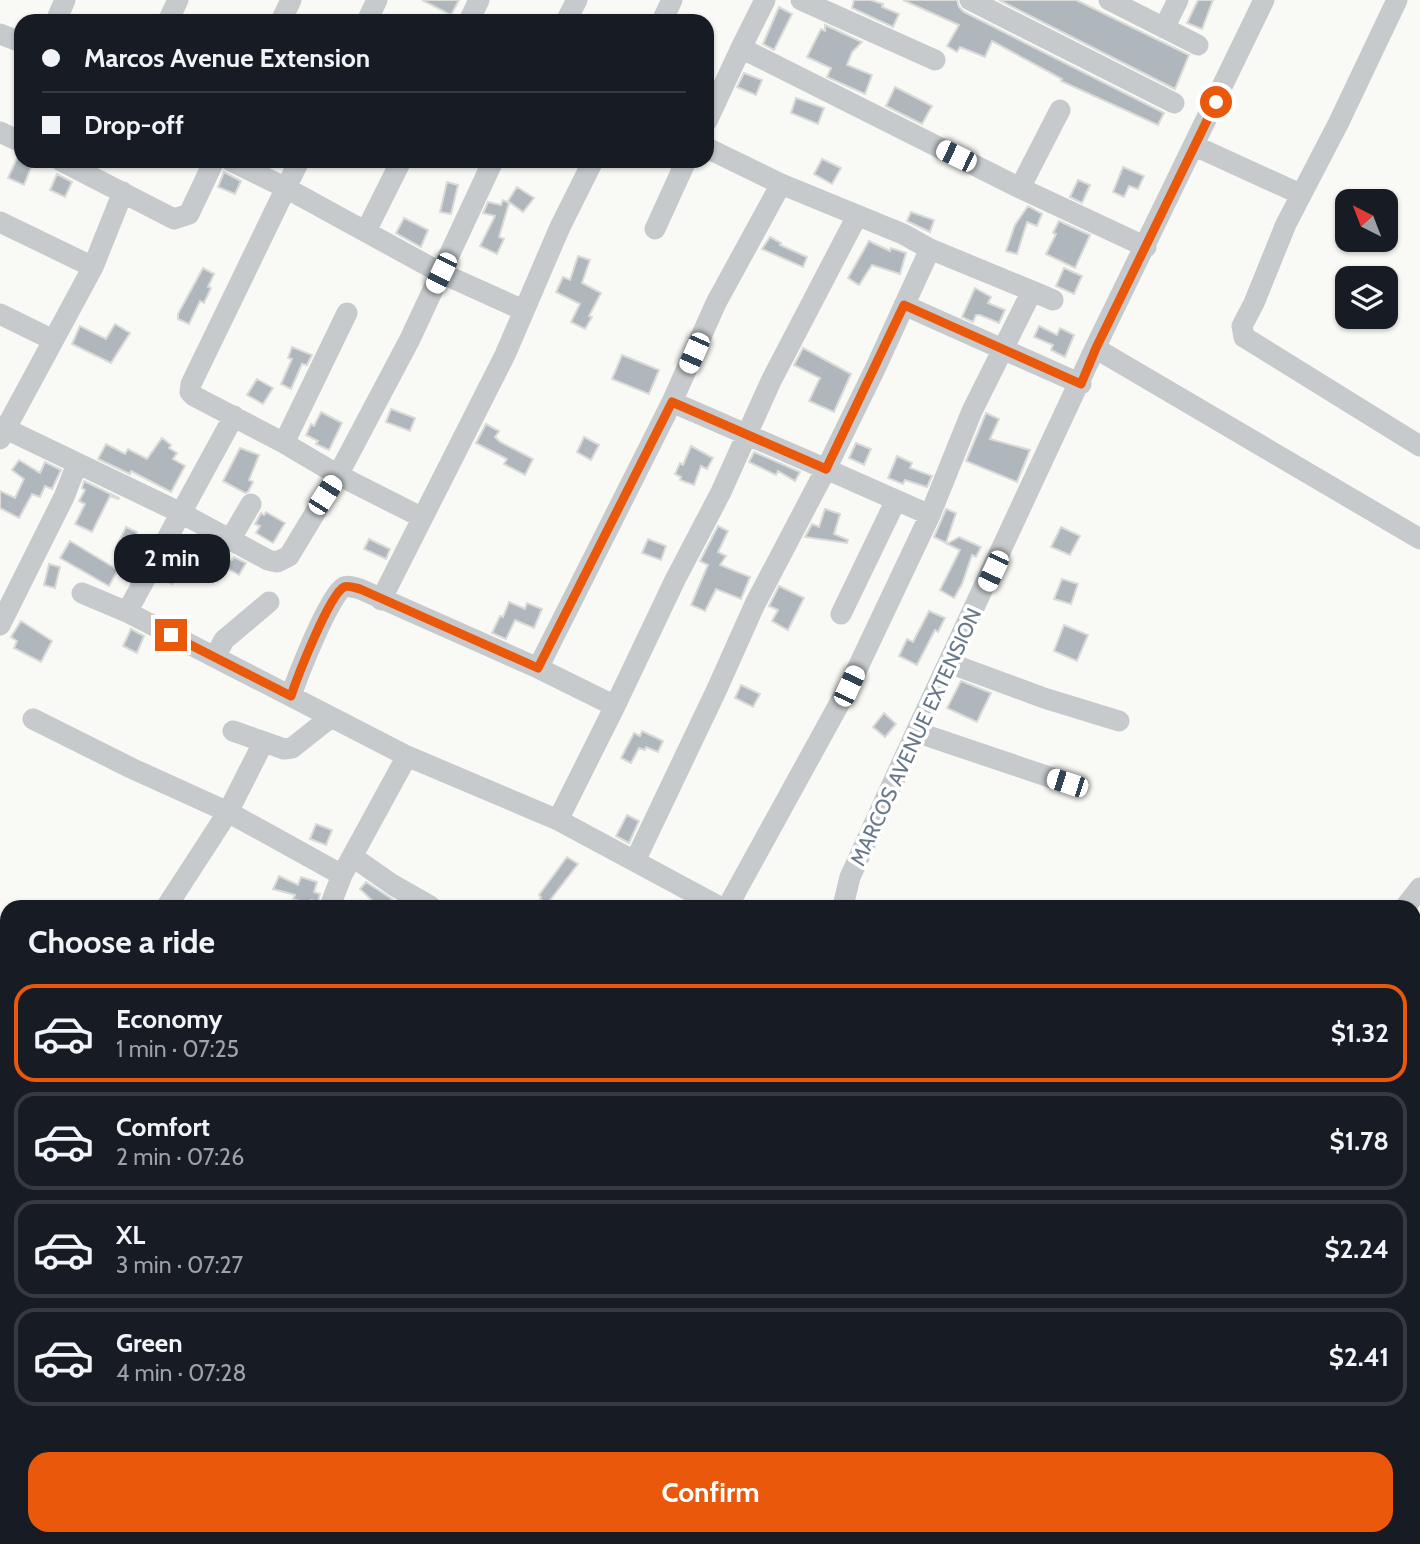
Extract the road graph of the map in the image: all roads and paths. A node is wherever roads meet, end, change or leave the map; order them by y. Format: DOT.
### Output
graph roads {
  1 [pos="765,0"];
  2 [pos="801,0"];
  3 [pos="970,0"];
  4 [pos="1109,0"];
  5 [pos="1178,0"];
  6 [pos="1264,0"];
  7 [pos="1397,0"];
  8 [pos="1164,28"];
  9 [pos="1198,46"];
  10 [pos="741,48"];
  11 [pos="935,60"];
  12 [pos="1174,103"];
  13 [pos="714,106"];
  14 [pos="1060,110"];
  15 [pos="1195,146"];
  16 [pos="714,151"];
  17 [pos="211,168"];
  18 [pos="245,168"];
  19 [pos="296,168"];
  20 [pos="398,168"];
  21 [pos="490,168"];
  22 [pos="590,168"];
  23 [pos="683,168"];
  24 [pos="98,169"];
  25 [pos="781,184"];
  26 [pos="286,188"];
  27 [pos="1020,188"];
  28 [pos="123,192"];
  29 [pos="1300,194"];
  30 [pos="857,216"];
  31 [pos="0,222"];
  32 [pos="655,229"];
  33 [pos="366,231"];
  34 [pos="1146,247"];
  35 [pos="930,249"];
  36 [pos="93,267"];
  37 [pos="441,273"];
  38 [pos="1032,291"];
  39 [pos="1053,300"];
  40 [pos="904,305"];
  41 [pos="523,310"];
  42 [pos="347,313"];
  43 [pos="0,314"];
  44 [pos="53,340"];
  45 [pos="1096,348"];
  46 [pos="1003,350"];
  47 [pos="1081,384"];
  48 [pos="672,402"];
  49 [pos="234,416"];
  50 [pos="2,431"];
  51 [pos="748,434"];
  52 [pos="284,443"];
  53 [pos="1420,446"];
  54 [pos="78,464"];
  55 [pos="826,469"];
  56 [pos="338,475"];
  57 [pos="896,500"];
  58 [pos="251,504"];
  59 [pos="181,513"];
  60 [pos="930,515"];
  61 [pos="421,517"];
  62 [pos="1420,539"];
  63 [pos="230,540"];
  64 [pos="82,593"];
  65 [pos="381,600"];
  66 [pos="269,602"];
  67 [pos="127,612"];
  68 [pos="841,614"];
  69 [pos="0,625"];
  70 [pos="215,657"];
  71 [pos="949,663"];
  72 [pos="538,668"];
  73 [pos="291,696"];
  74 [pos="615,706"];
  75 [pos="331,717"];
  76 [pos="33,719"];
  77 [pos="1119,721"];
  78 [pos="233,731"];
  79 [pos="916,732"];
  80 [pos="263,743"];
  81 [pos="407,756"];
  82 [pos="1067,783"];
  83 [pos="228,812"];
  84 [pos="558,820"];
  85 [pos="635,861"];
  86 [pos="347,866"];
  87 [pos="171,900"];
  88 [pos="333,900"];
  89 [pos="419,900"];
  90 [pos="707,900"];
  91 [pos="731,900"];
  92 [pos="844,900"];
  1 -- 10 [label="street"];
  2 -- 11 [label="street"];
  3 -- 12 [label="street"];
  4 -- 8 [label="street"];
  5 -- 8 [label="street"];
  6 -- 15 [label="street, MARCOS AVENUE EXTENSION"];
  7 -- 29 [label="street"];
  8 -- 9 [label="street"];
  10 -- 13 [label="street"];
  10 -- 27 [label="street"];
  14 -- 27 [label="street"];
  15 -- 29 [label="street"];
  15 -- 34 [label="street, MARCOS AVENUE EXTENSION"];
  16 -- 25 [label="street"];
  17 -- 28 [label="street"];
  18 -- 26 [label="street"];
  19 -- 26 [label="street"];
  20 -- 33 [label="street"];
  21 -- 37 [label="street"];
  22 -- 41 [label="street"];
  23 -- 32 [label="street"];
  24 -- 28 [label="street"];
  25 -- 30 [label="street"];
  25 -- 48 [label="street"];
  26 -- 33 [label="street"];
  26 -- 49 [label="street"];
  27 -- 34 [label="street"];
  28 -- 36 [label="street"];
  29 -- 53 [label="street"];
  30 -- 35 [label="street"];
  30 -- 51 [label="street"];
  31 -- 36 [label="street"];
  33 -- 37 [label="street"];
  34 -- 45 [label="street, MARCOS AVENUE EXTENSION"];
  35 -- 38 [label="street"];
  35 -- 40 [label="street"];
  36 -- 44 [label="street"];
  37 -- 41 [label="street"];
  37 -- 56 [label="street"];
  38 -- 39 [label="street"];
  38 -- 46 [label="street"];
  40 -- 46 [label="street"];
  40 -- 55 [label="street"];
  41 -- 61 [label="street"];
  42 -- 52 [label="street"];
  43 -- 44 [label="street"];
  44 -- 50 [label="street"];
  45 -- 47 [label="street, MARCOS AVENUE EXTENSION"];
  45 -- 62 [label="street"];
  46 -- 47 [label="street"];
  46 -- 60 [label="street"];
  47 -- 71 [label="street, MARCOS AVENUE EXTENSION"];
  48 -- 51 [label="street"];
  48 -- 72 [label="street"];
  49 -- 52 [label="street"];
  49 -- 59 [label="street"];
  50 -- 54 [label="street"];
  51 -- 55 [label="street"];
  51 -- 74 [label="street"];
  52 -- 56 [label="street"];
  54 -- 59 [label="street"];
  54 -- 69 [label="street"];
  55 -- 57 [label="street"];
  55 -- 85 [label="street"];
  56 -- 61 [label="street"];
  56 -- 63 [label="street"];
  57 -- 60 [label="street"];
  57 -- 68 [label="street"];
  58 -- 63 [label="street"];
  59 -- 63 [label="street"];
  59 -- 67 [label="street"];
  60 -- 91 [label="street"];
  61 -- 65 [label="street"];
  64 -- 67 [label="street"];
  65 -- 72 [label="street"];
  65 -- 73 [label="street"];
  66 -- 70 [label="street"];
  67 -- 70 [label="street"];
  70 -- 73 [label="street"];
  71 -- 77 [label="street"];
  71 -- 79 [label="street, MARCOS AVENUE EXTENSION"];
  72 -- 74 [label="street"];
  73 -- 75 [label="street"];
  74 -- 84 [label="street"];
  75 -- 80 [label="street"];
  75 -- 81 [label="street"];
  76 -- 83 [label="street"];
  78 -- 80 [label="street"];
  79 -- 82 [label="street"];
  79 -- 92 [label="street, MARCOS AVENUE EXTENSION"];
  80 -- 83 [label="street"];
  81 -- 84 [label="street"];
  81 -- 86 [label="street"];
  83 -- 86 [label="street"];
  83 -- 87 [label="street"];
  84 -- 85 [label="street"];
  85 -- 90 [label="street"];
  86 -- 88 [label="street"];
  86 -- 89 [label="street"];
}
